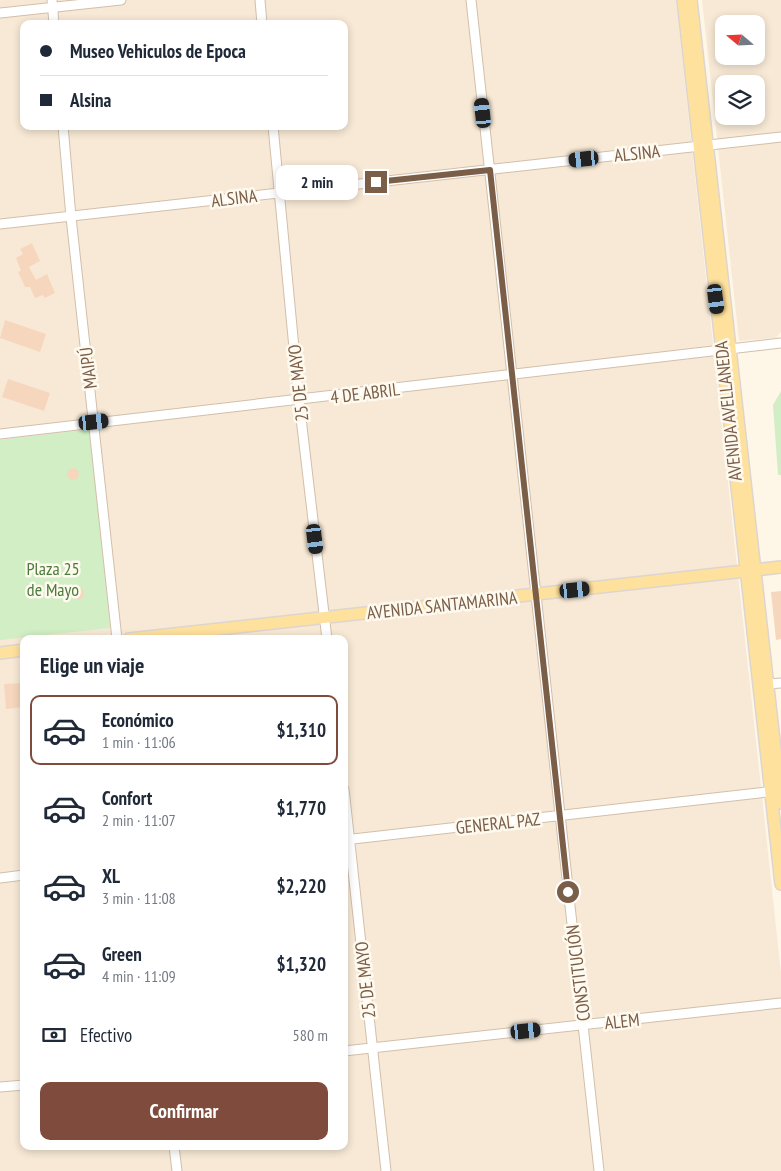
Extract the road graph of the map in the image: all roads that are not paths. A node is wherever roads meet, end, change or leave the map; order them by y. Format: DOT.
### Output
graph roads {
  1 [pos="121,0"];
  2 [pos="260,0"];
  3 [pos="471,0"];
  4 [pos="683,0"];
  5 [pos="691,0"];
  6 [pos="53,4"];
  7 [pos="0,13"];
  8 [pos="54,20"];
  9 [pos="262,20"];
  10 [pos="63,130"];
  11 [pos="273,130"];
  12 [pos="781,137"];
  13 [pos="702,146"];
  14 [pos="490,170"];
  15 [pos="281,193"];
  16 [pos="71,217"];
  17 [pos="0,224"];
  18 [pos="781,343"];
  19 [pos="726,351"];
  20 [pos="512,375"];
  21 [pos="299,401"];
  22 [pos="94,422"];
  23 [pos="0,434"];
  24 [pos="781,567"];
  25 [pos="750,571"];
  26 [pos="537,594"];
  27 [pos="324,617"];
  28 [pos="118,635"];
  29 [pos="164,635"];
  30 [pos="326,635"];
  31 [pos="20,650"];
  32 [pos="0,653"];
  33 [pos="781,683"];
  34 [pos="768,684"];
  35 [pos="777,791"];
  36 [pos="781,803"];
  37 [pos="559,816"];
  38 [pos="348,839"];
  39 [pos="348,847"];
  40 [pos="20,876"];
  41 [pos="0,878"];
  42 [pos="781,884"];
  43 [pos="781,1003"];
  44 [pos="584,1025"];
  45 [pos="373,1048"];
  46 [pos="348,1051"];
  47 [pos="20,1085"];
  48 [pos="0,1087"];
  49 [pos="174,1150"];
  50 [pos="177,1171"];
  51 [pos="386,1171"];
  52 [pos="599,1171"];
  1 -- 6 [label="street"];
  2 -- 9 [label="street"];
  3 -- 14 [label="street, CONSTITUCIÓN"];
  4 -- 13 [label="main road, AVENIDA AVELLANEDA"];
  5 -- 13 [label="main road, AVENIDA AVELLANEDA"];
  6 -- 7 [label="street"];
  6 -- 8 [label="street"];
  10 -- 16 [label="street, MAIPÚ"];
  11 -- 15 [label="street, 25 DE MAYO"];
  12 -- 13 [label="street, ALSINA"];
  13 -- 14 [label="street, ALSINA"];
  13 -- 19 [label="main road, AVENIDA AVELLANEDA"];
  14 -- 15 [label="street, ALSINA"];
  14 -- 20 [label="street, CONSTITUCIÓN"];
  15 -- 16 [label="street, ALSINA"];
  15 -- 21 [label="street, 25 DE MAYO"];
  16 -- 17 [label="street, ALSINA"];
  16 -- 22 [label="street, MAIPÚ"];
  18 -- 19 [label="street, 4 DE ABRIL"];
  19 -- 20 [label="street, 4 DE ABRIL"];
  19 -- 25 [label="main road, AVENIDA AVELLANEDA"];
  20 -- 21 [label="street, 4 DE ABRIL"];
  20 -- 26 [label="street, CONSTITUCIÓN"];
  21 -- 22 [label="street, 4 DE ABRIL"];
  21 -- 27 [label="street, 25 DE MAYO"];
  22 -- 23 [label="street, 4 DE ABRIL"];
  22 -- 28 [label="street, MAIPÚ"];
  24 -- 25 [label="main road, AVENIDA SANTAMARINA"];
  25 -- 26 [label="main road, AVENIDA SANTAMARINA"];
  25 -- 34 [label="main road, AVENIDA AVELLANEDA"];
  25 -- 35 [label="main road, AVENIDA AVELLANEDA"];
  26 -- 27 [label="main road, AVENIDA SANTAMARINA"];
  26 -- 37 [label="street, CONSTITUCIÓN"];
  27 -- 29 [label="main road, AVENIDA SANTAMARINA"];
  27 -- 30 [label="street, 25 DE MAYO"];
  31 -- 32 [label="main road"];
  33 -- 34 [label="street"];
  34 -- 35 [label="main road, AVENIDA AVELLANEDA"];
  35 -- 36 [label="main road, AVENIDA AVELLANEDA"];
  35 -- 37 [label="street, GENERAL PAZ"];
  35 -- 42 [label="main road, AVENIDA AVELLANEDA"];
  37 -- 38 [label="street, GENERAL PAZ"];
  37 -- 44 [label="street, CONSTITUCIÓN"];
  39 -- 45 [label="street, 25 DE MAYO"];
  40 -- 41 [label="street"];
  43 -- 44 [label="street, ALEM"];
  44 -- 45 [label="street, ALEM"];
  44 -- 52 [label="street, CONSTITUCIÓN"];
  45 -- 46 [label="street, ALEM"];
  45 -- 51 [label="street, 25 DE MAYO"];
  47 -- 48 [label="street"];
  49 -- 50 [label="street"];
}
